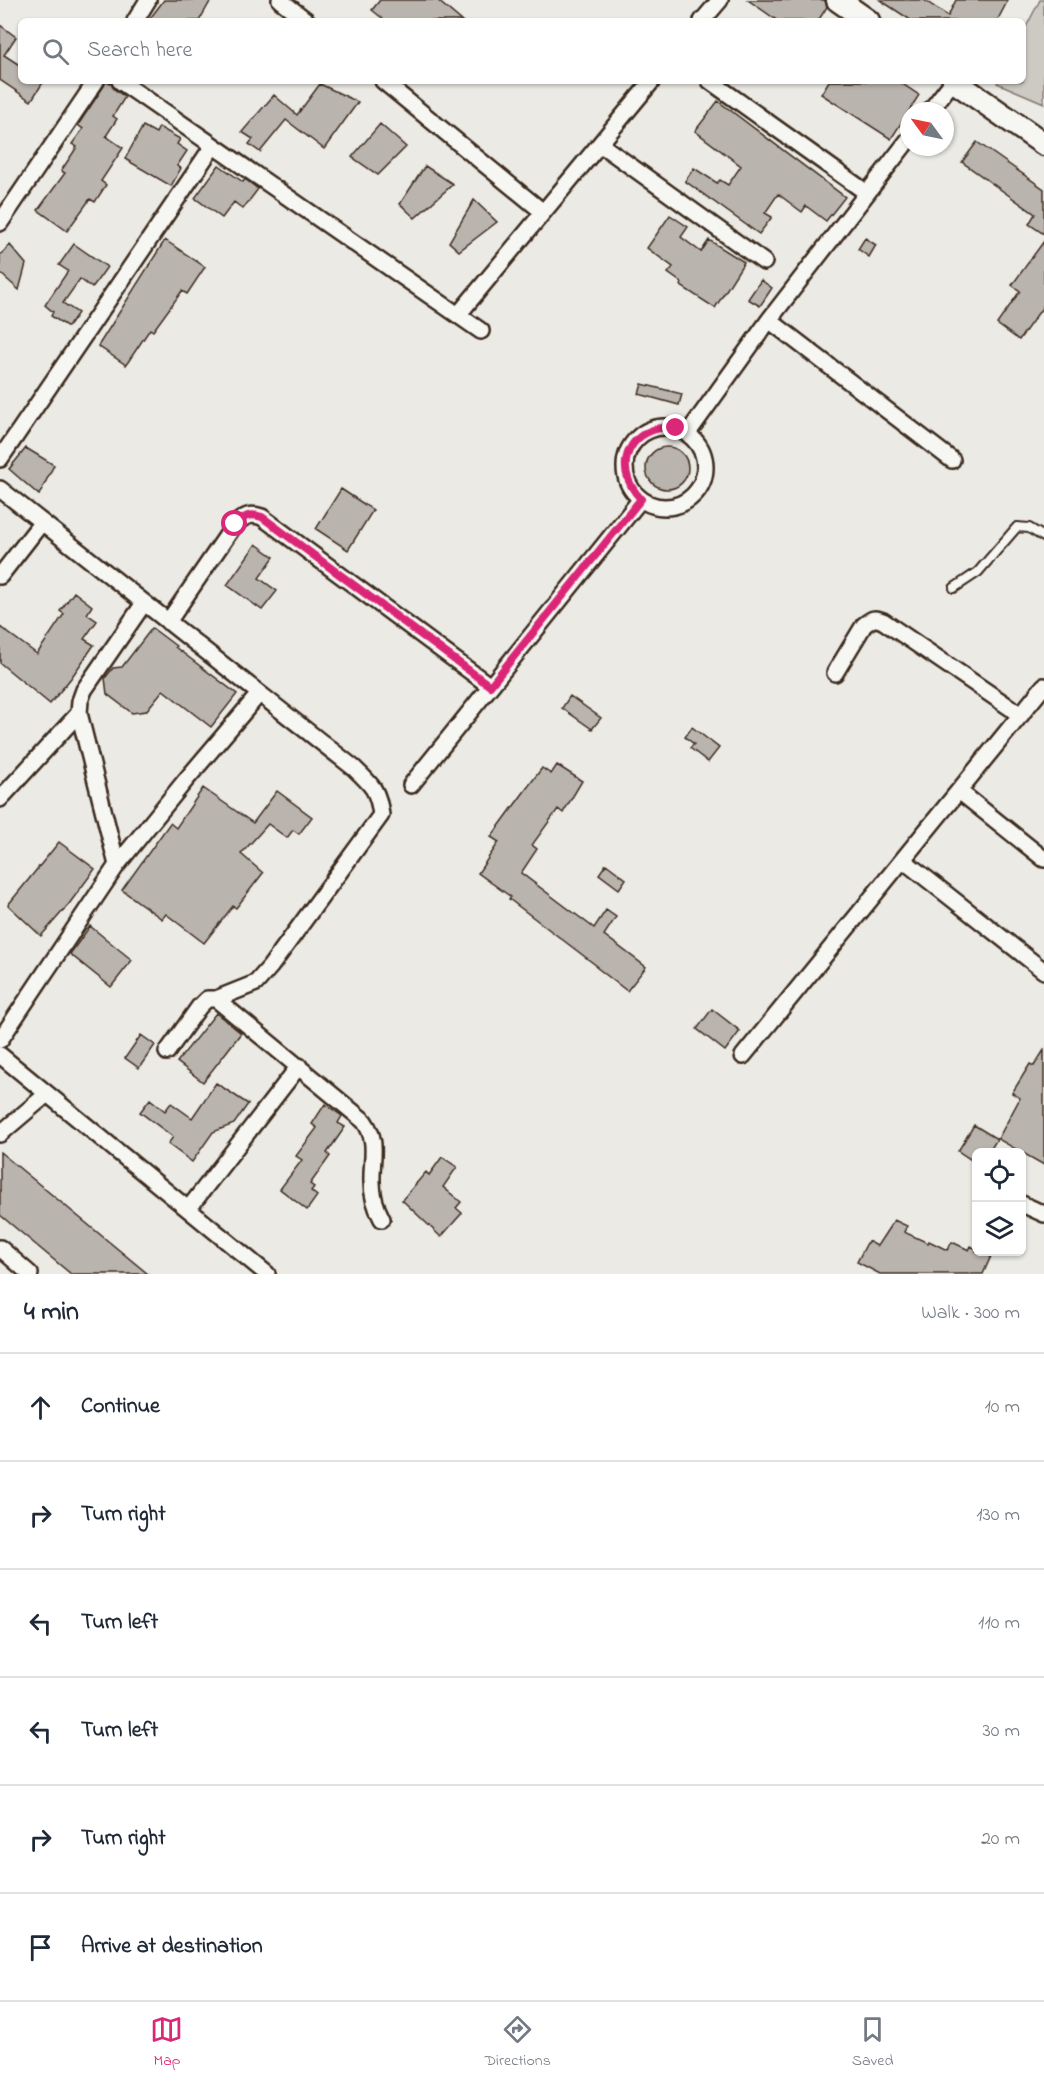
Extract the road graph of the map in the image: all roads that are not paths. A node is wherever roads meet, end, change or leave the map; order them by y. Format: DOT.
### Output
graph roads {
  1 [pos="148,0"];
  2 [pos="280,0"];
  3 [pos="720,0"];
  4 [pos="838,0"];
  5 [pos="137,18"];
  6 [pos="303,18"];
  7 [pos="705,18"];
  8 [pos="864,18"];
  9 [pos="94,84"];
  10 [pos="124,84"];
  11 [pos="387,84"];
  12 [pos="650,84"];
  13 [pos="714,84"];
  14 [pos="952,84"];
  15 [pos="958,84"];
  16 [pos="937,102"];
  17 [pos="600,144"];
  18 [pos="1044,144"];
  19 [pos="213,147"];
  20 [pos="900,151"];
  21 [pos="867,193"];
  22 [pos="543,212"];
  23 [pos="0,223"];
  24 [pos="764,262"];
  25 [pos="458,315"];
  26 [pos="769,320"];
  27 [pos="482,331"];
  28 [pos="687,433"];
  29 [pos="0,459"];
  30 [pos="952,460"];
  31 [pos="0,489"];
  32 [pos="641,499"];
  33 [pos="42,522"];
  34 [pos="1044,537"];
  35 [pos="0,576"];
  36 [pos="954,588"];
  37 [pos="144,603"];
  38 [pos="168,622"];
  39 [pos="835,673"];
  40 [pos="490,686"];
  41 [pos="1044,686"];
  42 [pos="259,694"];
  43 [pos="79,713"];
  44 [pos="1021,714"];
  45 [pos="411,785"];
  46 [pos="959,791"];
  47 [pos="0,799"];
  48 [pos="1044,859"];
  49 [pos="903,860"];
  50 [pos="117,865"];
  51 [pos="1044,970"];
  52 [pos="216,999"];
  53 [pos="0,1040"];
  54 [pos="167,1052"];
  55 [pos="0,1055"];
  56 [pos="743,1056"];
  57 [pos="298,1066"];
  58 [pos="47,1094"];
  59 [pos="0,1134"];
  60 [pos="1026,1206"];
  61 [pos="189,1208"];
  62 [pos="1044,1214"];
  63 [pos="382,1219"];
  64 [pos="0,1248"];
  65 [pos="30,1274"];
  66 [pos="267,1274"];
  1 -- 5 [label="street"];
  2 -- 6 [label="street"];
  3 -- 7 [label="street"];
  4 -- 8 [label="street"];
  9 -- 23 [label="street"];
  10 -- 19 [label="street"];
  11 -- 22 [label="street"];
  12 -- 17 [label="street"];
  13 -- 21 [label="street"];
  14 -- 16 [label="street"];
  15 -- 18 [label="street"];
  17 -- 22 [label="street"];
  17 -- 24 [label="street"];
  19 -- 25 [label="street"];
  19 -- 29 [label="street"];
  20 -- 21 [label="street"];
  21 -- 26 [label="street"];
  22 -- 25 [label="street"];
  25 -- 27 [label="street"];
  26 -- 28 [label="street"];
  26 -- 30 [label="street"];
  28 -- 32 [label="street"];
  28 -- 32 [label="street"];
  31 -- 33 [label="street"];
  32 -- 40 [label="street"];
  33 -- 35 [label="street"];
  33 -- 37 [label="street"];
  34 -- 36 [label="lane"];
  37 -- 38 [label="street"];
  37 -- 43 [label="street"];
  38 -- 40 [label="street"];
  38 -- 42 [label="street"];
  39 -- 44 [label="street"];
  40 -- 45 [label="street"];
  41 -- 44 [label="street"];
  42 -- 50 [label="street"];
  42 -- 52 [label="street"];
  43 -- 47 [label="street"];
  43 -- 50 [label="street"];
  44 -- 46 [label="street"];
  46 -- 48 [label="street"];
  46 -- 49 [label="street"];
  49 -- 51 [label="street"];
  49 -- 56 [label="street"];
  50 -- 53 [label="street"];
  52 -- 54 [label="street"];
  52 -- 57 [label="street"];
  55 -- 58 [label="street"];
  57 -- 61 [label="street"];
  57 -- 63 [label="street"];
  58 -- 59 [label="street"];
  58 -- 61 [label="street"];
  60 -- 62 [label="street"];
  61 -- 66 [label="street"];
  64 -- 65 [label="street"];
}
